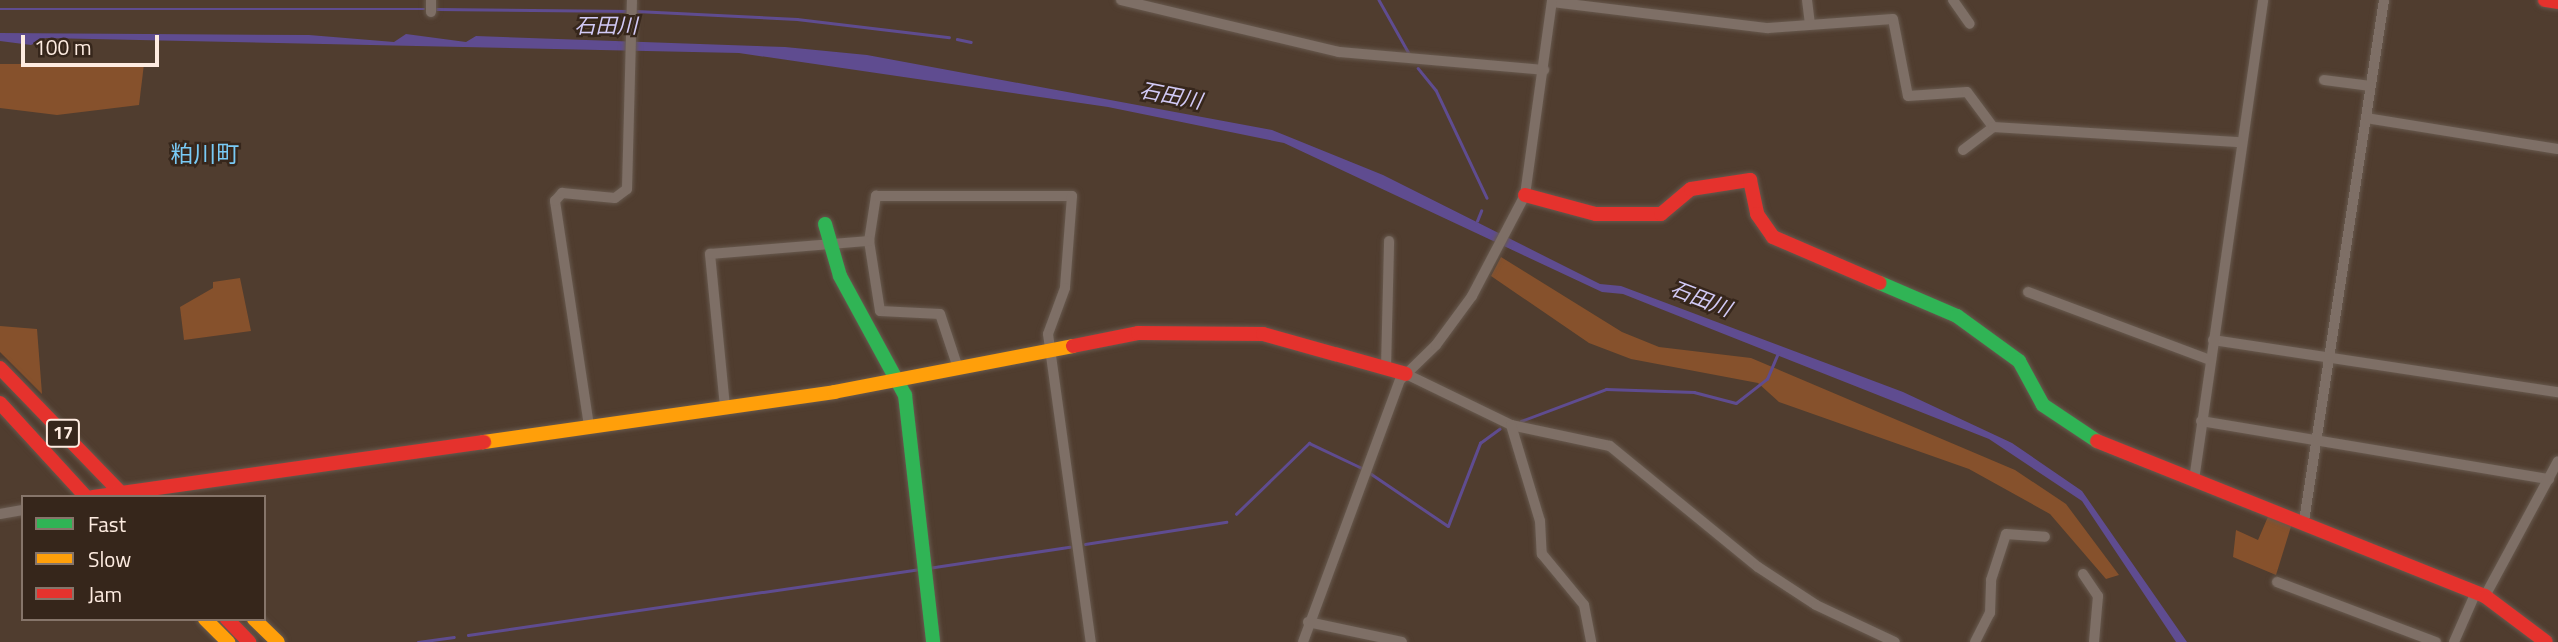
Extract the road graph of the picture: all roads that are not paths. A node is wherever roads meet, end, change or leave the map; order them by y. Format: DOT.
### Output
graph roads {
  1 [pos="632,0"];
  2 [pos="1121,0"];
  3 [pos="1807,0"];
  4 [pos="1953,0"];
  5 [pos="2263,0"];
  6 [pos="2384,0"];
  7 [pos="2545,0"];
  8 [pos="1552,1"];
  9 [pos="2558,2"];
  10 [pos="1970,24"];
  11 [pos="1810,25"];
  12 [pos="1545,70"];
  13 [pos="2324,80"];
  14 [pos="2370,86"];
  15 [pos="2366,118"];
  16 [pos="1993,127"];
  17 [pos="2241,142"];
  18 [pos="2558,149"];
  19 [pos="1963,150"];
  20 [pos="1525,195"];
  21 [pos="825,224"];
  22 [pos="869,241"];
  23 [pos="1389,242"];
  24 [pos="829,244"];
  25 [pos="2028,292"];
  26 [pos="2213,340"];
  27 [pos="1049,346"];
  28 [pos="2330,359"];
  29 [pos="2210,360"];
  30 [pos="0,368"];
  31 [pos="958,368"];
  32 [pos="1386,368"];
  33 [pos="1406,374"];
  34 [pos="0,379"];
  35 [pos="900,380"];
  36 [pos="2558,393"];
  37 [pos="0,403"];
  38 [pos="725,407"];
  39 [pos="2201,421"];
  40 [pos="1511,425"];
  41 [pos="589,426"];
  42 [pos="2318,436"];
  43 [pos="2554,471"];
  44 [pos="2194,480"];
  45 [pos="84,495"];
  46 [pos="111,495"];
  47 [pos="21,510"];
  48 [pos="0,514"];
  49 [pos="2304,521"];
  50 [pos="2045,537"];
  51 [pos="2083,574"];
  52 [pos="2277,582"];
  53 [pos="2481,594"];
  54 [pos="194,621"];
  55 [pos="207,621"];
  56 [pos="228,621"];
  57 [pos="256,621"];
  58 [pos="1308,622"];
  59 [pos="212,642"];
  60 [pos="228,642"];
  61 [pos="249,642"];
  62 [pos="278,642"];
  63 [pos="933,642"];
  64 [pos="1091,642"];
  65 [pos="1303,642"];
  66 [pos="1402,642"];
  67 [pos="1591,642"];
  68 [pos="1895,642"];
  69 [pos="1975,642"];
  70 [pos="2094,642"];
  71 [pos="2435,642"];
  72 [pos="2454,642"];
  73 [pos="2546,642"];
  1 -- 41 [label="street"];
  2 -- 12 [label="street"];
  3 -- 11 [label="street"];
  4 -- 10 [label="street"];
  5 -- 17 [label="street"];
  6 -- 14 [label="street"];
  7 -- 9 [label="main road"];
  8 -- 11 [label="street"];
  8 -- 12 [label="street"];
  11 -- 16 [label="street"];
  12 -- 20 [label="street"];
  13 -- 14 [label="street"];
  14 -- 15 [label="street"];
  15 -- 18 [label="street"];
  15 -- 28 [label="street"];
  16 -- 17 [label="street"];
  16 -- 19 [label="street"];
  17 -- 26 [label="street"];
  20 -- 33 [label="street"];
  20 -- 44 [label="main road"];
  21 -- 24 [label="main road"];
  22 -- 24 [label="street"];
  22 -- 27 [label="street"];
  22 -- 31 [label="street"];
  23 -- 32 [label="street"];
  24 -- 35 [label="main road"];
  24 -- 38 [label="street"];
  25 -- 29 [label="street"];
  26 -- 28 [label="street"];
  26 -- 29 [label="street"];
  27 -- 31 [label="main road"];
  27 -- 32 [label="main road"];
  27 -- 64 [label="street"];
  28 -- 36 [label="street"];
  28 -- 42 [label="street"];
  29 -- 39 [label="street"];
  30 -- 46 [label="main road, 17"];
  31 -- 35 [label="main road"];
  32 -- 33 [label="main road"];
  33 -- 40 [label="street"];
  33 -- 58 [label="street"];
  34 -- 46 [label="main road, 17"];
  35 -- 38 [label="main road"];
  35 -- 63 [label="main road"];
  37 -- 45 [label="main road, 17"];
  38 -- 41 [label="main road"];
  39 -- 42 [label="street"];
  39 -- 44 [label="street"];
  40 -- 67 [label="street"];
  40 -- 68 [label="street"];
  41 -- 46 [label="main road"];
  42 -- 43 [label="street"];
  42 -- 49 [label="street"];
  43 -- 53 [label="street"];
  44 -- 49 [label="main road"];
  47 -- 48 [label="street"];
  49 -- 53 [label="main road"];
  50 -- 69 [label="street"];
  51 -- 70 [label="street"];
  52 -- 71 [label="street"];
  53 -- 72 [label="street"];
  53 -- 73 [label="main road"];
  54 -- 59 [label="main road"];
  55 -- 60 [label="main road"];
  56 -- 61 [label="main road"];
  57 -- 62 [label="main road"];
  58 -- 65 [label="street"];
  58 -- 66 [label="street"];
}
